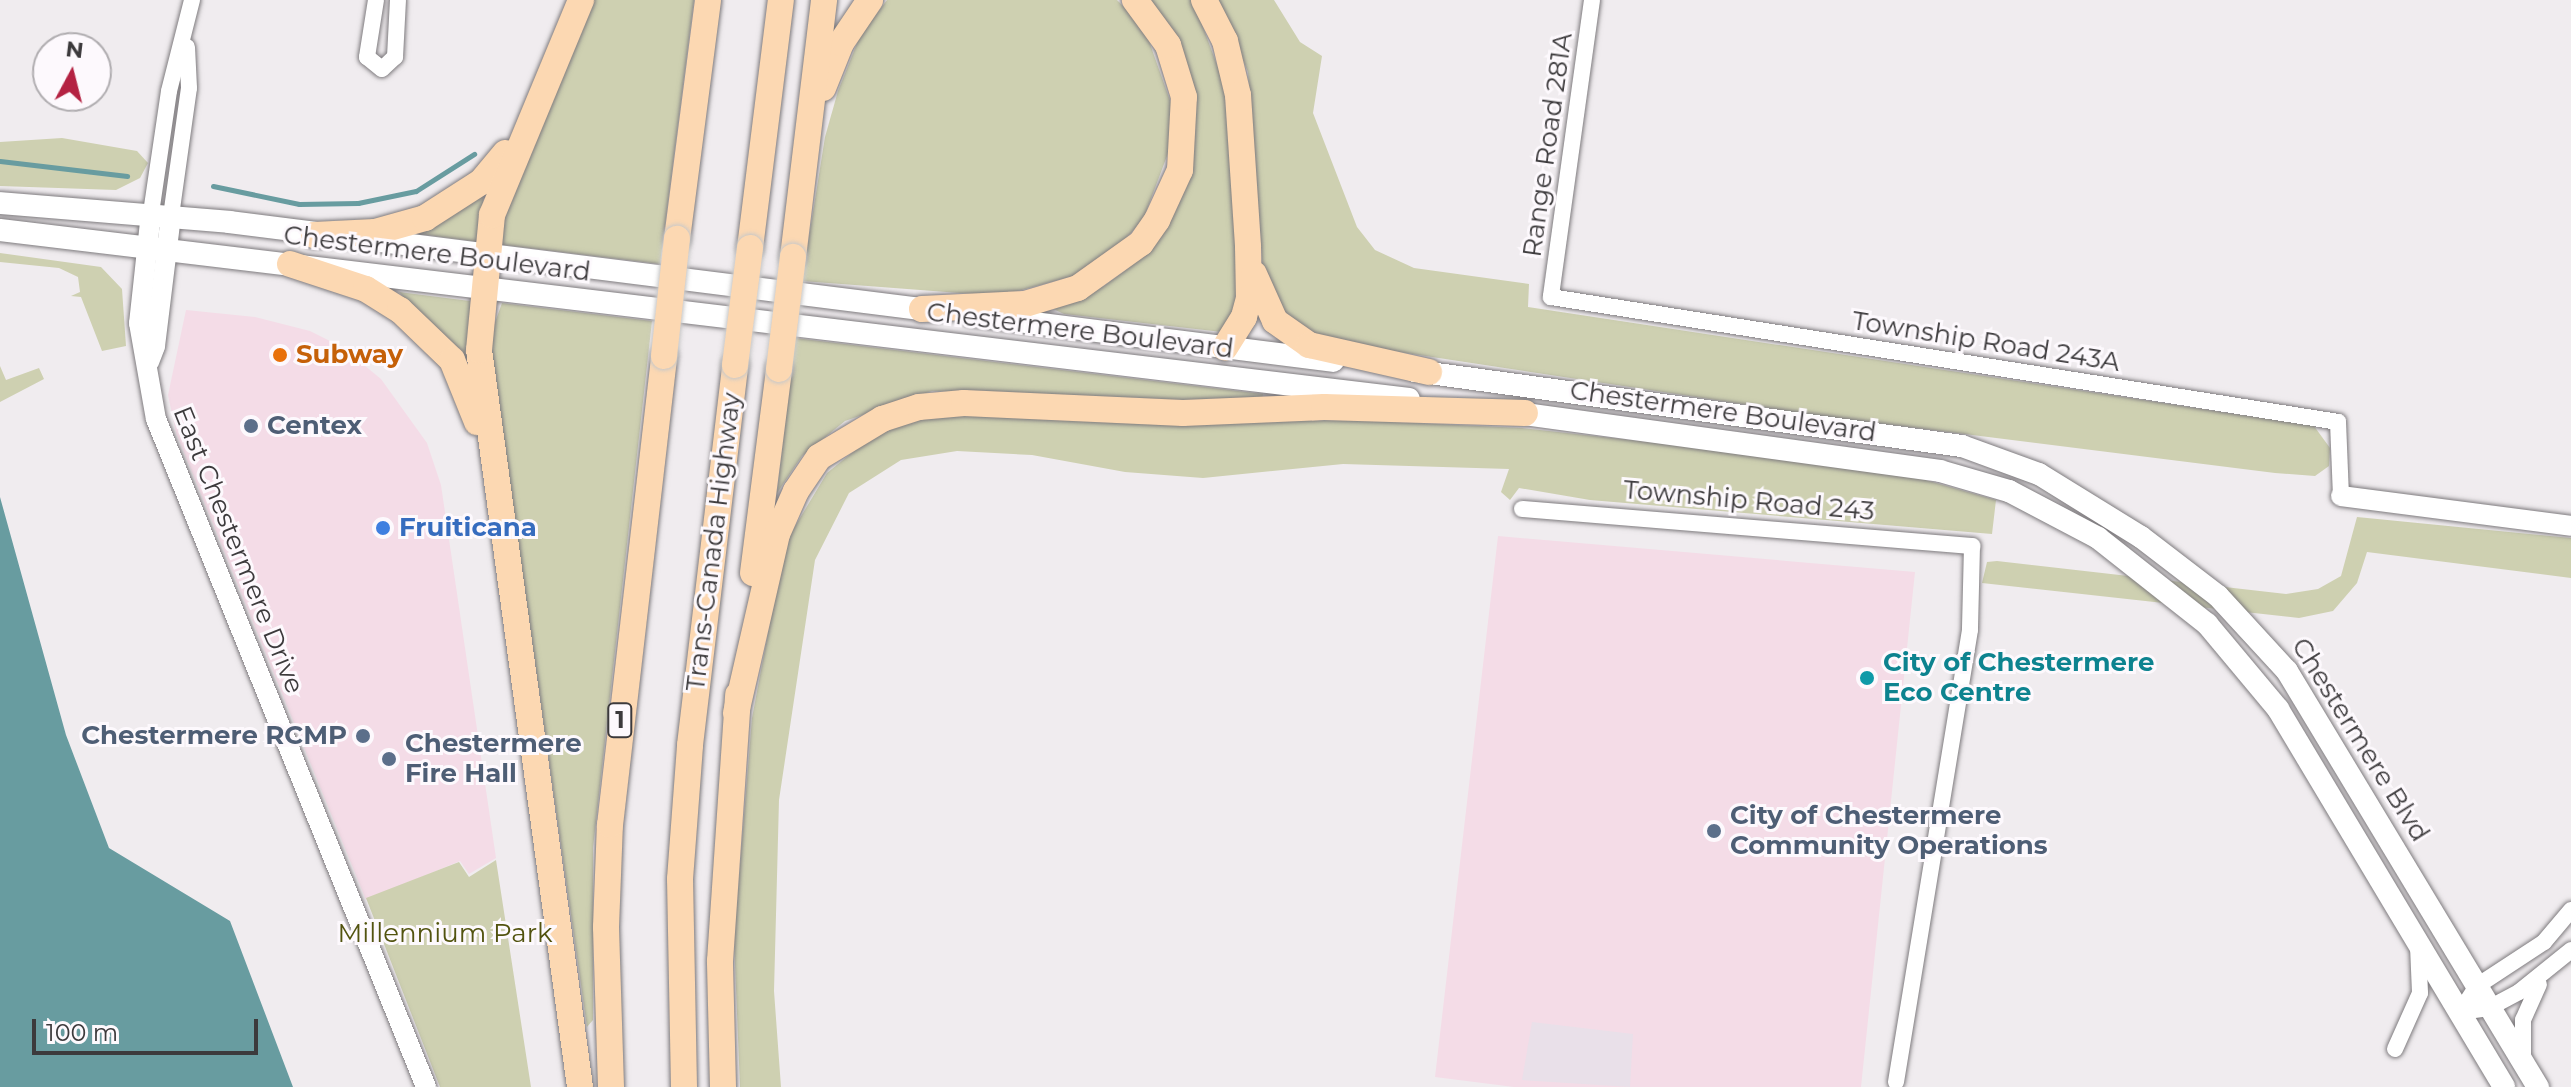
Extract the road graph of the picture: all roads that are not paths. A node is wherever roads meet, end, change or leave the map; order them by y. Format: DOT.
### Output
graph roads {
  1 [pos="192,0"];
  2 [pos="376,0"];
  3 [pos="398,0"];
  4 [pos="581,0"];
  5 [pos="708,0"];
  6 [pos="781,0"];
  7 [pos="824,0"];
  8 [pos="870,0"];
  9 [pos="1135,0"];
  10 [pos="1204,0"];
  11 [pos="1592,0"];
  12 [pos="525,124"];
  13 [pos="805,153"];
  14 [pos="0,203"];
  15 [pos="161,215"];
  16 [pos="0,230"];
  17 [pos="314,235"];
  18 [pos="157,247"];
  19 [pos="1248,247"];
  20 [pos="489,257"];
  21 [pos="290,264"];
  22 [pos="488,288"];
  23 [pos="1551,297"];
  24 [pos="922,309"];
  25 [pos="858,333"];
  26 [pos="1225,347"];
  27 [pos="1429,372"];
  28 [pos="1525,413"];
  29 [pos="1863,429"];
  30 [pos="493,462"];
  31 [pos="2341,496"];
  32 [pos="1522,509"];
  33 [pos="2571,526"];
  34 [pos="2131,562"];
  35 [pos="736,713"];
  36 [pos="2571,910"];
  37 [pos="2418,940"];
  38 [pos="2571,950"];
  39 [pos="2544,976"];
  40 [pos="2477,986"];
  41 [pos="2489,1008"];
  42 [pos="2460,1012"];
  43 [pos="2395,1049"];
  44 [pos="2523,1062"];
  45 [pos="1896,1082"];
  46 [pos="426,1087"];
  47 [pos="580,1087"];
  48 [pos="611,1087"];
  49 [pos="684,1087"];
  50 [pos="723,1087"];
  51 [pos="2504,1087"];
  52 [pos="2538,1087"];
  1 -- 15 [label="street"];
  2 -- 3 [label="street"];
  4 -- 12 [label="highway"];
  5 -- 48 [label="highway, 1, bridge"];
  6 -- 49 [label="highway, Trans-Canada Highway, bridge"];
  7 -- 13 [label="highway"];
  8 -- 13 [label="highway"];
  9 -- 24 [label="highway"];
  10 -- 19 [label="highway"];
  11 -- 23 [label="street, Range Road 281A"];
  12 -- 17 [label="highway"];
  12 -- 20 [label="highway"];
  13 -- 35 [label="highway, bridge"];
  14 -- 15 [label="main road, Chestermere Boulevard"];
  15 -- 17 [label="main road, Chestermere Boulevard"];
  15 -- 18 [label="street, East Chestermere Drive"];
  16 -- 18 [label="main road, Chestermere Boulevard"];
  17 -- 20 [label="main road, Chestermere Boulevard"];
  18 -- 21 [label="main road, Chestermere Boulevard"];
  18 -- 46 [label="street, East Chestermere Drive"];
  19 -- 26 [label="highway"];
  19 -- 27 [label="highway"];
  20 -- 22 [label="highway"];
  20 -- 24 [label="main road, Chestermere Boulevard"];
  21 -- 22 [label="main road, Chestermere Boulevard"];
  21 -- 30 [label="highway"];
  22 -- 25 [label="main road, Chestermere Boulevard"];
  22 -- 30 [label="highway"];
  23 -- 31 [label="street, Township Road 243A"];
  24 -- 26 [label="main road, Chestermere Boulevard"];
  25 -- 26 [label="main road"];
  25 -- 28 [label="main road, Chestermere Boulevard"];
  26 -- 27 [label="main road, Chestermere Boulevard"];
  27 -- 29 [label="main road, Chestermere Boulevard"];
  28 -- 34 [label="main road, Chestermere Boulevard"];
  28 -- 35 [label="highway"];
  29 -- 40 [label="main road, Chestermere Blvd"];
  30 -- 47 [label="highway"];
  31 -- 33 [label="street"];
  32 -- 45 [label="street, Township Road 243"];
  34 -- 37 [label="main road, Chestermere Blvd"];
  35 -- 50 [label="highway"];
  36 -- 40 [label="street"];
  37 -- 42 [label="main road, Chestermere Blvd"];
  37 -- 43 [label="street, Chestermere Blvd"];
  38 -- 39 [label="street"];
  39 -- 41 [label="street"];
  39 -- 44 [label="street"];
  40 -- 41 [label="main road, Chestermere Blvd"];
  40 -- 42 [label="street"];
  41 -- 42 [label="street"];
  41 -- 44 [label="main road, Chestermere Blvd"];
  42 -- 51 [label="main road, Chestermere Blvd"];
  44 -- 52 [label="main road, Chestermere Blvd"];
}
